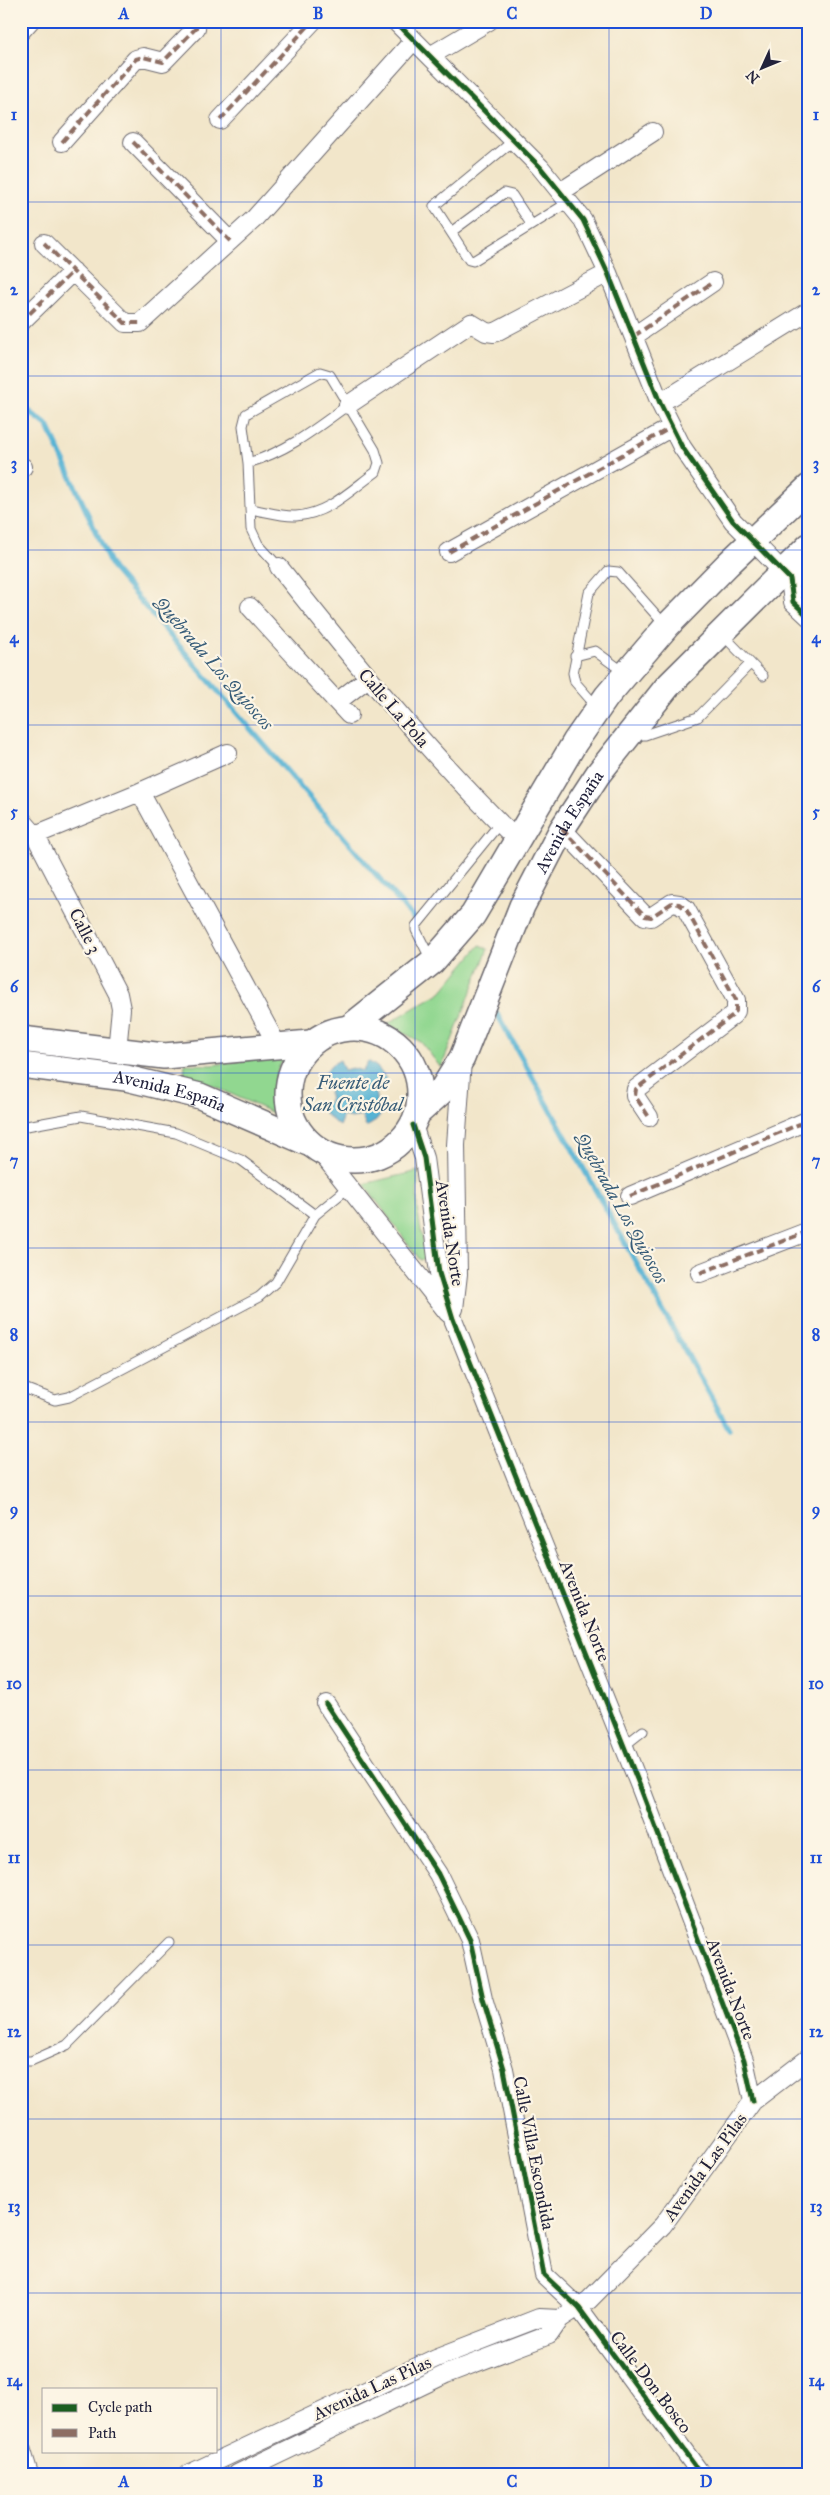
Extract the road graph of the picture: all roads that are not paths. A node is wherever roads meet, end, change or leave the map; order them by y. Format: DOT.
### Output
graph roads {
  1 [pos="30,21"];
  2 [pos="197,21"];
  3 [pos="313,21"];
  4 [pos="395,21"];
  5 [pos="489,21"];
  6 [pos="21,31"];
  7 [pos="414,40"];
  8 [pos="430,56"];
  9 [pos="220,120"];
  10 [pos="653,132"];
  11 [pos="513,140"];
  12 [pos="62,142"];
  13 [pos="132,142"];
  14 [pos="566,197"];
  15 [pos="531,224"];
  16 [pos="451,232"];
  17 [pos="230,241"];
  18 [pos="44,243"];
  19 [pos="73,271"];
  20 [pos="608,273"];
  21 [pos="713,282"];
  22 [pos="809,311"];
  23 [pos="21,322"];
  24 [pos="634,336"];
  25 [pos="660,403"];
  26 [pos="348,405"];
  27 [pos="672,427"];
  28 [pos="248,463"];
  29 [pos="809,488"];
  30 [pos="250,509"];
  31 [pos="753,542"];
  32 [pos="809,546"];
  33 [pos="449,552"];
  34 [pos="279,567"];
  35 [pos="786,575"];
  36 [pos="809,576"];
  37 [pos="250,607"];
  38 [pos="809,617"];
  39 [pos="666,626"];
  40 [pos="721,633"];
  41 [pos="575,656"];
  42 [pos="750,664"];
  43 [pos="625,673"];
  44 [pos="763,676"];
  45 [pos="368,678"];
  46 [pos="337,702"];
  47 [pos="598,708"];
  48 [pos="349,715"];
  49 [pos="628,735"];
  50 [pos="228,754"];
  51 [pos="140,792"];
  52 [pos="21,819"];
  53 [pos="500,823"];
  54 [pos="562,829"];
  55 [pos="35,835"];
  56 [pos="518,841"];
  57 [pos="432,962"];
  58 [pos="350,1027"];
  59 [pos="21,1039"];
  60 [pos="310,1043"];
  61 [pos="277,1045"];
  62 [pos="117,1051"];
  63 [pos="462,1058"];
  64 [pos="21,1065"];
  65 [pos="649,1117"];
  66 [pos="416,1119"];
  67 [pos="809,1120"];
  68 [pos="21,1127"];
  69 [pos="315,1147"];
  70 [pos="348,1188"];
  71 [pos="630,1196"];
  72 [pos="315,1215"];
  73 [pos="809,1231"];
  74 [pos="700,1272"];
  75 [pos="453,1319"];
  76 [pos="21,1387"];
  77 [pos="326,1704"];
  78 [pos="643,1730"];
  79 [pos="624,1746"];
  80 [pos="169,1942"];
  81 [pos="809,2058"];
  82 [pos="21,2061"];
  83 [pos="753,2101"];
  84 [pos="579,2308"];
  85 [pos="560,2319"];
  86 [pos="21,2448"];
  87 [pos="29,2474"];
  88 [pos="189,2474"];
  89 [pos="237,2474"];
  90 [pos="701,2474"];
  1 -- 6 [label="street"];
  2 -- 12 [label="street"];
  3 -- 9 [label="street"];
  4 -- 7 [label="street"];
  5 -- 8 [label="street"];
  7 -- 8 [label="street"];
  7 -- 17 [label="street"];
  8 -- 11 [label="street"];
  10 -- 14 [label="street"];
  11 -- 14 [label="street"];
  11 -- 16 [label="lane"];
  13 -- 17 [label="street"];
  14 -- 15 [label="lane"];
  14 -- 20 [label="street"];
  15 -- 16 [label="lane"];
  15 -- 16 [label="lane"];
  17 -- 19 [label="street"];
  18 -- 19 [label="street"];
  19 -- 23 [label="street"];
  20 -- 24 [label="street"];
  20 -- 26 [label="street"];
  21 -- 24 [label="street"];
  22 -- 25 [label="street"];
  24 -- 25 [label="street"];
  25 -- 27 [label="street"];
  26 -- 28 [label="lane"];
  26 -- 28 [label="lane"];
  26 -- 30 [label="lane"];
  27 -- 31 [label="street"];
  27 -- 33 [label="street"];
  28 -- 30 [label="lane"];
  29 -- 31 [label="main road, Avenida España"];
  30 -- 34 [label="lane"];
  31 -- 35 [label="street"];
  31 -- 39 [label="main road, Avenida España"];
  32 -- 35 [label="main road, Avenida España"];
  34 -- 45 [label="street, Calle La Pola"];
  35 -- 36 [label="street"];
  35 -- 38 [label="street"];
  35 -- 40 [label="main road, Avenida España"];
  37 -- 46 [label="street"];
  39 -- 41 [label="lane"];
  39 -- 43 [label="main road, Avenida España"];
  40 -- 42 [label="lane"];
  40 -- 49 [label="main road, Avenida España"];
  41 -- 43 [label="lane"];
  41 -- 47 [label="lane"];
  42 -- 44 [label="lane"];
  42 -- 49 [label="lane"];
  43 -- 47 [label="main road, Avenida España"];
  45 -- 46 [label="street"];
  45 -- 53 [label="street, Calle La Pola"];
  46 -- 48 [label="street"];
  47 -- 56 [label="main road, Avenida España"];
  49 -- 54 [label="main road, Avenida España"];
  50 -- 51 [label="street"];
  51 -- 55 [label="street"];
  51 -- 61 [label="street"];
  52 -- 55 [label="street, Calle 3"];
  53 -- 56 [label="street, Calle La Pola"];
  53 -- 57 [label="lane"];
  54 -- 63 [label="main road, Avenida España"];
  54 -- 65 [label="street"];
  55 -- 62 [label="street, Calle 3"];
  56 -- 57 [label="main road, Avenida España"];
  57 -- 58 [label="main road, Avenida España"];
  58 -- 60 [label="main road"];
  58 -- 66 [label="main road"];
  59 -- 62 [label="main road, Avenida España"];
  60 -- 61 [label="main road, Avenida España"];
  60 -- 69 [label="main road"];
  61 -- 62 [label="main road, Avenida España"];
  63 -- 66 [label="main road, Avenida España"];
  63 -- 75 [label="street"];
  64 -- 69 [label="main road, Avenida España"];
  66 -- 69 [label="main road"];
  66 -- 75 [label="street, Avenida Norte"];
  67 -- 71 [label="street"];
  68 -- 72 [label="lane"];
  69 -- 70 [label="street, Avenida Norte"];
  70 -- 72 [label="lane"];
  70 -- 75 [label="street, Avenida Norte"];
  72 -- 76 [label="lane"];
  73 -- 74 [label="street"];
  75 -- 79 [label="street, Avenida Norte"];
  77 -- 84 [label="street, Calle Villa Escondida"];
  78 -- 79 [label="lane"];
  79 -- 83 [label="street, Avenida Norte"];
  80 -- 82 [label="lane"];
  81 -- 83 [label="street, Avenida Las Pilas"];
  83 -- 84 [label="street, Avenida Las Pilas"];
  84 -- 85 [label="street, Avenida Las Pilas"];
  84 -- 90 [label="street, Calle Don Bosco"];
  85 -- 88 [label="street, Avenida Las Pilas"];
  85 -- 89 [label="street, Avenida Las Pilas"];
  86 -- 87 [label="street"];
}
